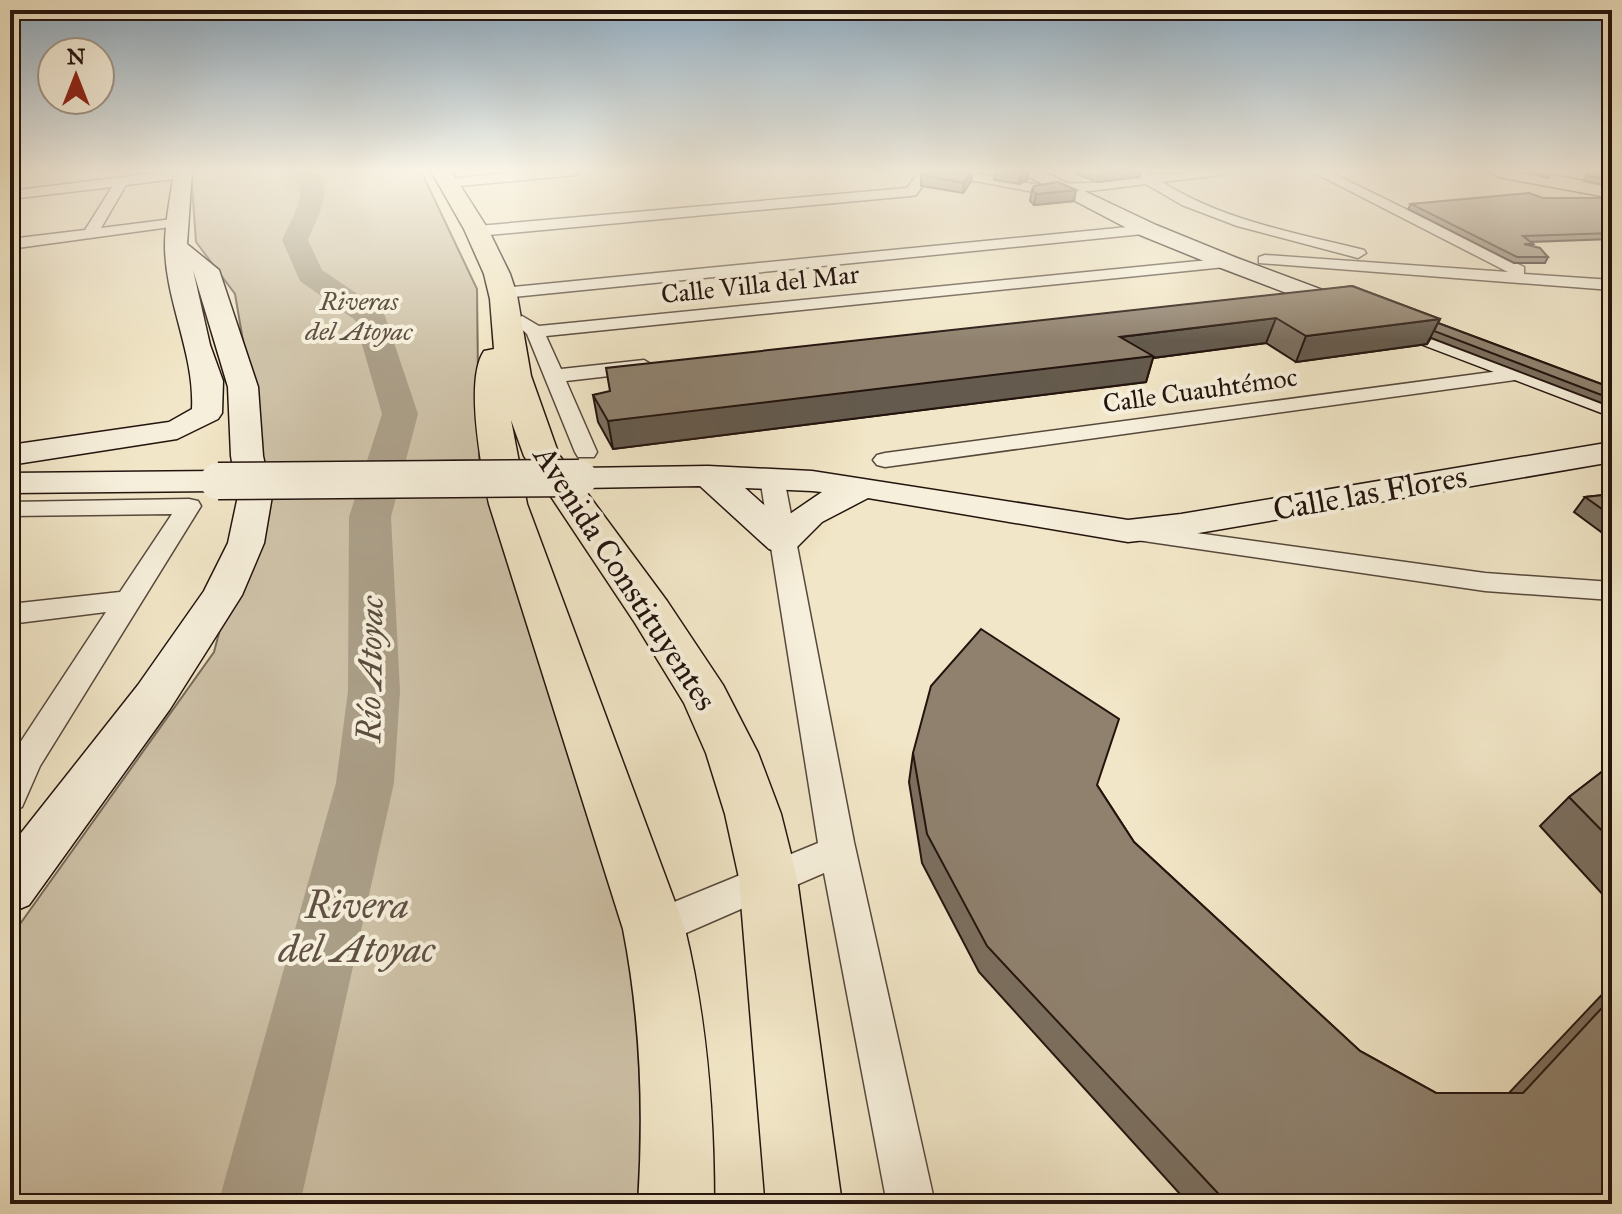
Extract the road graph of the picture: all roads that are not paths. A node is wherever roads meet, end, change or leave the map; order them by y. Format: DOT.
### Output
graph roads {
  1 [pos="94,228"];
  2 [pos="179,228"];
  3 [pos="476,228"];
  4 [pos="508,228"];
  5 [pos="1144,228"];
  6 [pos="1187,228"];
  7 [pos="1260,228"];
  8 [pos="1430,228"];
  9 [pos="1148,230"];
  10 [pos="478,231"];
  11 [pos="90,234"];
  12 [pos="178,234"];
  13 [pos="10,244"];
  14 [pos="1265,260"];
  15 [pos="1229,263"];
  16 [pos="1424,270"];
  17 [pos="1533,279"];
  18 [pos="1612,285"];
  19 [pos="1310,294"];
  20 [pos="1263,299"];
  21 [pos="512,315"];
  22 [pos="664,364"];
  23 [pos="1522,374"];
  24 [pos="553,376"];
  25 [pos="1612,389"];
  26 [pos="1612,408"];
  27 [pos="1612,452"];
  28 [pos="10,455"];
  29 [pos="583,465"];
  30 [pos="875,474"];
  31 [pos="708,476"];
  32 [pos="772,478"];
  33 [pos="235,482"];
  34 [pos="10,483"];
  35 [pos="10,509"];
  36 [pos="1128,531"];
  37 [pos="782,541"];
  38 [pos="1612,591"];
  39 [pos="130,600"];
  40 [pos="10,614"];
  41 [pos="17,762"];
  42 [pos="10,797"];
  43 [pos="836,852"];
  44 [pos="768,878"];
  45 [pos="10,888"];
  46 [pos="654,929"];
  47 [pos="676,1204"];
  48 [pos="804,1204"];
  49 [pos="911,1204"];
  1 -- 11 [label="street"];
  2 -- 12 [label="street"];
  3 -- 10 [label="main road"];
  4 -- 10 [label="street"];
  5 -- 9 [label="street"];
  6 -- 14 [label="street"];
  7 -- 16 [label="street"];
  8 -- 17 [label="street"];
  9 -- 15 [label="street"];
  9 -- 21 [label="street"];
  10 -- 21 [label="main road"];
  11 -- 12 [label="street"];
  11 -- 13 [label="street"];
  12 -- 28 [label="street"];
  12 -- 33 [label="street"];
  14 -- 16 [label="street"];
  14 -- 25 [label="street"];
  15 -- 19 [label="street"];
  15 -- 21 [label="street, Calle Villa del Mar"];
  16 -- 17 [label="street"];
  17 -- 18 [label="street"];
  19 -- 20 [label="street"];
  19 -- 23 [label="street"];
  21 -- 24 [label="street"];
  21 -- 44 [label="main road, Avenida Constituyentes"];
  21 -- 46 [label="main road, Avenida Constituyentes"];
  22 -- 24 [label="street"];
  23 -- 26 [label="street"];
  23 -- 30 [label="street, Calle Cuauhtémoc"];
  24 -- 29 [label="street"];
  27 -- 36 [label="street, Calle las Flores"];
  29 -- 31 [label="street, Calle las Flores"];
  29 -- 33 [label="street, Calle las Flores, bridge"];
  30 -- 32 [label="street, Calle las Flores"];
  30 -- 36 [label="street, Calle las Flores"];
  30 -- 37 [label="street"];
  31 -- 32 [label="street, Calle las Flores"];
  31 -- 37 [label="street"];
  32 -- 37 [label="street"];
  33 -- 34 [label="street, Calle las Flores"];
  33 -- 45 [label="street"];
  35 -- 39 [label="street"];
  36 -- 38 [label="street"];
  37 -- 43 [label="street"];
  39 -- 40 [label="street"];
  39 -- 41 [label="street"];
  41 -- 42 [label="street"];
  43 -- 44 [label="street"];
  43 -- 49 [label="street"];
  44 -- 46 [label="street"];
  44 -- 48 [label="main road, Avenida Constituyentes"];
  46 -- 47 [label="main road, Avenida Constituyentes"];
}
